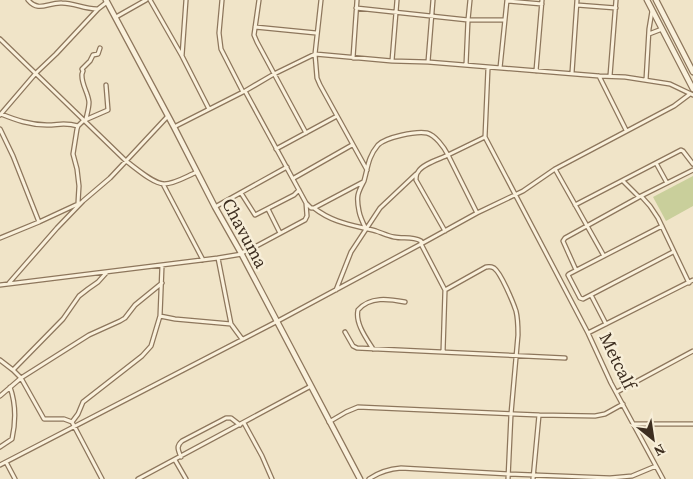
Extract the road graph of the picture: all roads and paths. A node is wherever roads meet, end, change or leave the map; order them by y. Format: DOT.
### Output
graph roads {
  1 [pos="28,0"];
  2 [pos="148,0"];
  3 [pos="186,0"];
  4 [pos="222,0"];
  5 [pos="259,0"];
  6 [pos="321,0"];
  7 [pos="353,0"];
  8 [pos="357,0"];
  9 [pos="397,0"];
  10 [pos="434,0"];
  11 [pos="470,0"];
  12 [pos="507,0"];
  13 [pos="577,0"];
  14 [pos="616,0"];
  15 [pos="647,0"];
  16 [pos="656,0"];
  17 [pos="107,1"];
  18 [pos="542,2"];
  19 [pos="577,5"];
  20 [pos="356,8"];
  21 [pos="616,8"];
  22 [pos="98,9"];
  23 [pos="652,10"];
  24 [pos="396,12"];
  25 [pos="432,16"];
  26 [pos="116,17"];
  27 [pos="468,20"];
  28 [pos="505,20"];
  29 [pos="256,27"];
  30 [pos="662,29"];
  31 [pos="316,33"];
  32 [pos="649,34"];
  33 [pos="0,38"];
  34 [pos="100,48"];
  35 [pos="315,54"];
  36 [pos="182,56"];
  37 [pos="353,58"];
  38 [pos="392,61"];
  39 [pos="428,62"];
  40 [pos="466,65"];
  41 [pos="488,68"];
  42 [pos="500,68"];
  43 [pos="536,72"];
  44 [pos="693,72"];
  45 [pos="36,73"];
  46 [pos="572,73"];
  47 [pos="274,74"];
  48 [pos="599,76"];
  49 [pos="610,76"];
  50 [pos="646,80"];
  51 [pos="106,85"];
  52 [pos="693,89"];
  53 [pos="244,91"];
  54 [pos="691,95"];
  55 [pos="209,109"];
  56 [pos="0,114"];
  57 [pos="168,116"];
  58 [pos="336,116"];
  59 [pos="85,120"];
  60 [pos="78,126"];
  61 [pos="174,127"];
  62 [pos="0,129"];
  63 [pos="626,130"];
  64 [pos="306,133"];
  65 [pos="485,136"];
  66 [pos="352,145"];
  67 [pos="276,149"];
  68 [pos="448,155"];
  69 [pos="126,161"];
  70 [pos="656,163"];
  71 [pos="693,164"];
  72 [pos="287,167"];
  73 [pos="554,169"];
  74 [pos="367,170"];
  75 [pos="693,170"];
  76 [pos="197,172"];
  77 [pos="416,173"];
  78 [pos="294,178"];
  79 [pos="623,181"];
  80 [pos="363,182"];
  81 [pos="667,183"];
  82 [pos="163,184"];
  83 [pos="299,189"];
  84 [pos="242,193"];
  85 [pos="515,194"];
  86 [pos="640,196"];
  87 [pos="83,201"];
  88 [pos="306,202"];
  89 [pos="78,204"];
  90 [pos="576,205"];
  91 [pos="215,207"];
  92 [pos="314,208"];
  93 [pos="268,209"];
  94 [pos="477,213"];
  95 [pos="38,222"];
  96 [pos="587,226"];
  97 [pos="662,226"];
  98 [pos="366,229"];
  99 [pos="445,231"];
  100 [pos="280,233"];
  101 [pos="0,238"];
  102 [pos="421,244"];
  103 [pos="674,252"];
  104 [pos="241,253"];
  105 [pos="604,256"];
  106 [pos="218,258"];
  107 [pos="202,260"];
  108 [pos="162,266"];
  109 [pos="576,270"];
  110 [pos="107,272"];
  111 [pos="693,280"];
  112 [pos="689,282"];
  113 [pos="162,283"];
  114 [pos="1,284"];
  115 [pos="9,284"];
  116 [pos="575,289"];
  117 [pos="336,290"];
  118 [pos="445,290"];
  119 [pos="567,294"];
  120 [pos="591,295"];
  121 [pos="405,302"];
  122 [pos="160,316"];
  123 [pos="276,322"];
  124 [pos="231,324"];
  125 [pos="606,324"];
  126 [pos="345,332"];
  127 [pos="588,333"];
  128 [pos="242,339"];
  129 [pos="373,349"];
  130 [pos="693,351"];
  131 [pos="443,352"];
  132 [pos="516,355"];
  133 [pos="565,358"];
  134 [pos="0,360"];
  135 [pos="13,370"];
  136 [pos="21,378"];
  137 [pos="311,386"];
  138 [pos="10,387"];
  139 [pos="616,392"];
  140 [pos="0,396"];
  141 [pos="624,404"];
  142 [pos="511,414"];
  143 [pos="539,415"];
  144 [pos="244,422"];
  145 [pos="329,422"];
  146 [pos="74,424"];
  147 [pos="634,424"];
  148 [pos="693,424"];
  149 [pos="240,425"];
  150 [pos="0,447"];
  151 [pos="180,456"];
  152 [pos="175,460"];
  153 [pos="6,462"];
  154 [pos="0,465"];
  155 [pos="656,466"];
  156 [pos="509,474"];
  157 [pos="534,477"];
  158 [pos="15,479"];
  159 [pos="102,479"];
  160 [pos="138,479"];
  161 [pos="186,479"];
  162 [pos="272,479"];
  163 [pos="360,479"];
  164 [pos="369,479"];
  165 [pos="508,479"];
  166 [pos="662,479"];
  1 -- 22 [label="street"];
  2 -- 26 [label="street"];
  2 -- 36 [label="street"];
  3 -- 36 [label="street"];
  4 -- 53 [label="street"];
  5 -- 29 [label="street"];
  6 -- 31 [label="street"];
  7 -- 8 [label="street"];
  8 -- 20 [label="street"];
  9 -- 24 [label="street"];
  10 -- 25 [label="street"];
  11 -- 27 [label="street"];
  12 -- 18 [label="street"];
  12 -- 28 [label="street"];
  13 -- 19 [label="street"];
  14 -- 21 [label="street"];
  15 -- 23 [label="street"];
  16 -- 44 [label="street"];
  17 -- 22 [label="street"];
  17 -- 26 [label="street, Chavuma"];
  18 -- 43 [label="street"];
  19 -- 21 [label="street"];
  19 -- 46 [label="street"];
  20 -- 24 [label="street"];
  20 -- 37 [label="street"];
  21 -- 49 [label="street"];
  22 -- 45 [label="street"];
  23 -- 30 [label="street"];
  23 -- 32 [label="street"];
  24 -- 25 [label="street"];
  24 -- 38 [label="street"];
  25 -- 27 [label="street"];
  25 -- 39 [label="street"];
  26 -- 57 [label="street, Chavuma"];
  27 -- 28 [label="street"];
  27 -- 40 [label="street"];
  28 -- 42 [label="street"];
  29 -- 31 [label="street"];
  29 -- 47 [label="street"];
  30 -- 32 [label="street"];
  30 -- 52 [label="street"];
  31 -- 35 [label="street"];
  32 -- 50 [label="street"];
  33 -- 45 [label="street"];
  34 -- 59 [label="street"];
  35 -- 37 [label="street"];
  35 -- 47 [label="street"];
  35 -- 58 [label="street"];
  36 -- 55 [label="street"];
  37 -- 38 [label="street"];
  38 -- 39 [label="street"];
  39 -- 40 [label="street"];
  40 -- 41 [label="street"];
  41 -- 42 [label="street"];
  41 -- 65 [label="street"];
  42 -- 43 [label="street"];
  43 -- 46 [label="street"];
  45 -- 56 [label="street"];
  45 -- 59 [label="street"];
  46 -- 48 [label="street"];
  47 -- 53 [label="street"];
  47 -- 64 [label="street"];
  48 -- 49 [label="street"];
  48 -- 63 [label="street"];
  49 -- 50 [label="street"];
  50 -- 54 [label="street"];
  51 -- 59 [label="street"];
  53 -- 55 [label="street"];
  53 -- 67 [label="street"];
  54 -- 63 [label="street"];
  55 -- 61 [label="street"];
  56 -- 60 [label="street"];
  57 -- 61 [label="street, Chavuma"];
  57 -- 69 [label="street"];
  58 -- 64 [label="street"];
  58 -- 66 [label="street"];
  59 -- 60 [label="street"];
  59 -- 69 [label="street"];
  60 -- 89 [label="street"];
  61 -- 76 [label="street, Chavuma"];
  62 -- 95 [label="street"];
  63 -- 73 [label="street"];
  64 -- 67 [label="street"];
  65 -- 68 [label="street"];
  65 -- 85 [label="street"];
  66 -- 74 [label="street"];
  66 -- 78 [label="street"];
  67 -- 72 [label="street"];
  68 -- 74 [label="street"];
  68 -- 77 [label="street"];
  68 -- 94 [label="street"];
  69 -- 82 [label="street"];
  69 -- 87 [label="street"];
  70 -- 71 [label="street"];
  70 -- 79 [label="street"];
  70 -- 81 [label="street"];
  72 -- 78 [label="street"];
  72 -- 84 [label="street"];
  73 -- 85 [label="street"];
  73 -- 90 [label="street"];
  74 -- 80 [label="street"];
  75 -- 81 [label="street"];
  76 -- 82 [label="street"];
  76 -- 91 [label="street, Chavuma"];
  77 -- 98 [label="street"];
  77 -- 99 [label="street"];
  78 -- 83 [label="street"];
  79 -- 86 [label="street"];
  79 -- 90 [label="street"];
  80 -- 92 [label="street"];
  80 -- 98 [label="street"];
  81 -- 86 [label="street"];
  82 -- 107 [label="street"];
  83 -- 88 [label="street"];
  83 -- 93 [label="street"];
  84 -- 91 [label="street"];
  84 -- 93 [label="street"];
  85 -- 94 [label="street"];
  85 -- 119 [label="street"];
  86 -- 96 [label="street"];
  86 -- 97 [label="street"];
  87 -- 89 [label="street"];
  87 -- 115 [label="street"];
  88 -- 92 [label="street"];
  88 -- 100 [label="street"];
  89 -- 95 [label="street"];
  90 -- 96 [label="street"];
  91 -- 104 [label="street, Chavuma"];
  92 -- 98 [label="street"];
  93 -- 100 [label="street"];
  94 -- 99 [label="street"];
  95 -- 101 [label="street"];
  96 -- 105 [label="street"];
  96 -- 109 [label="street"];
  97 -- 103 [label="street"];
  97 -- 105 [label="street"];
  98 -- 102 [label="street"];
  98 -- 117 [label="street"];
  99 -- 102 [label="street"];
  100 -- 104 [label="street"];
  102 -- 117 [label="street"];
  102 -- 118 [label="street"];
  103 -- 112 [label="street"];
  103 -- 120 [label="street"];
  104 -- 106 [label="street"];
  104 -- 123 [label="street, Chavuma"];
  105 -- 109 [label="street"];
  106 -- 107 [label="street"];
  106 -- 124 [label="street"];
  107 -- 108 [label="street"];
  108 -- 110 [label="street"];
  108 -- 113 [label="street"];
  109 -- 116 [label="street"];
  110 -- 115 [label="street"];
  110 -- 135 [label="street"];
  111 -- 112 [label="street, Metcalf"];
  112 -- 125 [label="street, Metcalf"];
  113 -- 122 [label="street"];
  113 -- 136 [label="street"];
  114 -- 115 [label="street"];
  116 -- 119 [label="street"];
  116 -- 120 [label="street"];
  117 -- 123 [label="street"];
  118 -- 131 [label="street"];
  118 -- 132 [label="street"];
  119 -- 127 [label="street"];
  120 -- 125 [label="street"];
  121 -- 129 [label="street"];
  122 -- 124 [label="street"];
  122 -- 146 [label="street"];
  123 -- 128 [label="street"];
  123 -- 137 [label="street, Chavuma"];
  124 -- 128 [label="street"];
  125 -- 127 [label="street, Metcalf"];
  126 -- 129 [label="street"];
  127 -- 139 [label="street, Metcalf"];
  128 -- 146 [label="street"];
  129 -- 131 [label="street"];
  130 -- 139 [label="street"];
  131 -- 132 [label="street"];
  132 -- 133 [label="street"];
  132 -- 142 [label="street"];
  134 -- 135 [label="street"];
  135 -- 136 [label="street"];
  136 -- 138 [label="street"];
  136 -- 146 [label="street"];
  137 -- 144 [label="street"];
  137 -- 145 [label="street, Chavuma"];
  138 -- 140 [label="street"];
  138 -- 150 [label="street"];
  139 -- 141 [label="street, Metcalf"];
  141 -- 143 [label="street"];
  141 -- 147 [label="street, Metcalf"];
  142 -- 143 [label="street"];
  142 -- 145 [label="street"];
  142 -- 156 [label="street"];
  143 -- 157 [label="street"];
  144 -- 149 [label="street"];
  144 -- 162 [label="street"];
  145 -- 163 [label="street, Chavuma"];
  146 -- 153 [label="street"];
  146 -- 159 [label="street"];
  147 -- 148 [label="street"];
  147 -- 155 [label="street, Metcalf"];
  149 -- 151 [label="street"];
  149 -- 151 [label="street"];
  151 -- 152 [label="street"];
  152 -- 160 [label="street"];
  152 -- 161 [label="street"];
  153 -- 154 [label="street"];
  153 -- 158 [label="street"];
  155 -- 157 [label="street"];
  155 -- 166 [label="street, Metcalf"];
  156 -- 157 [label="street"];
  156 -- 164 [label="street"];
  156 -- 165 [label="street"];
}
